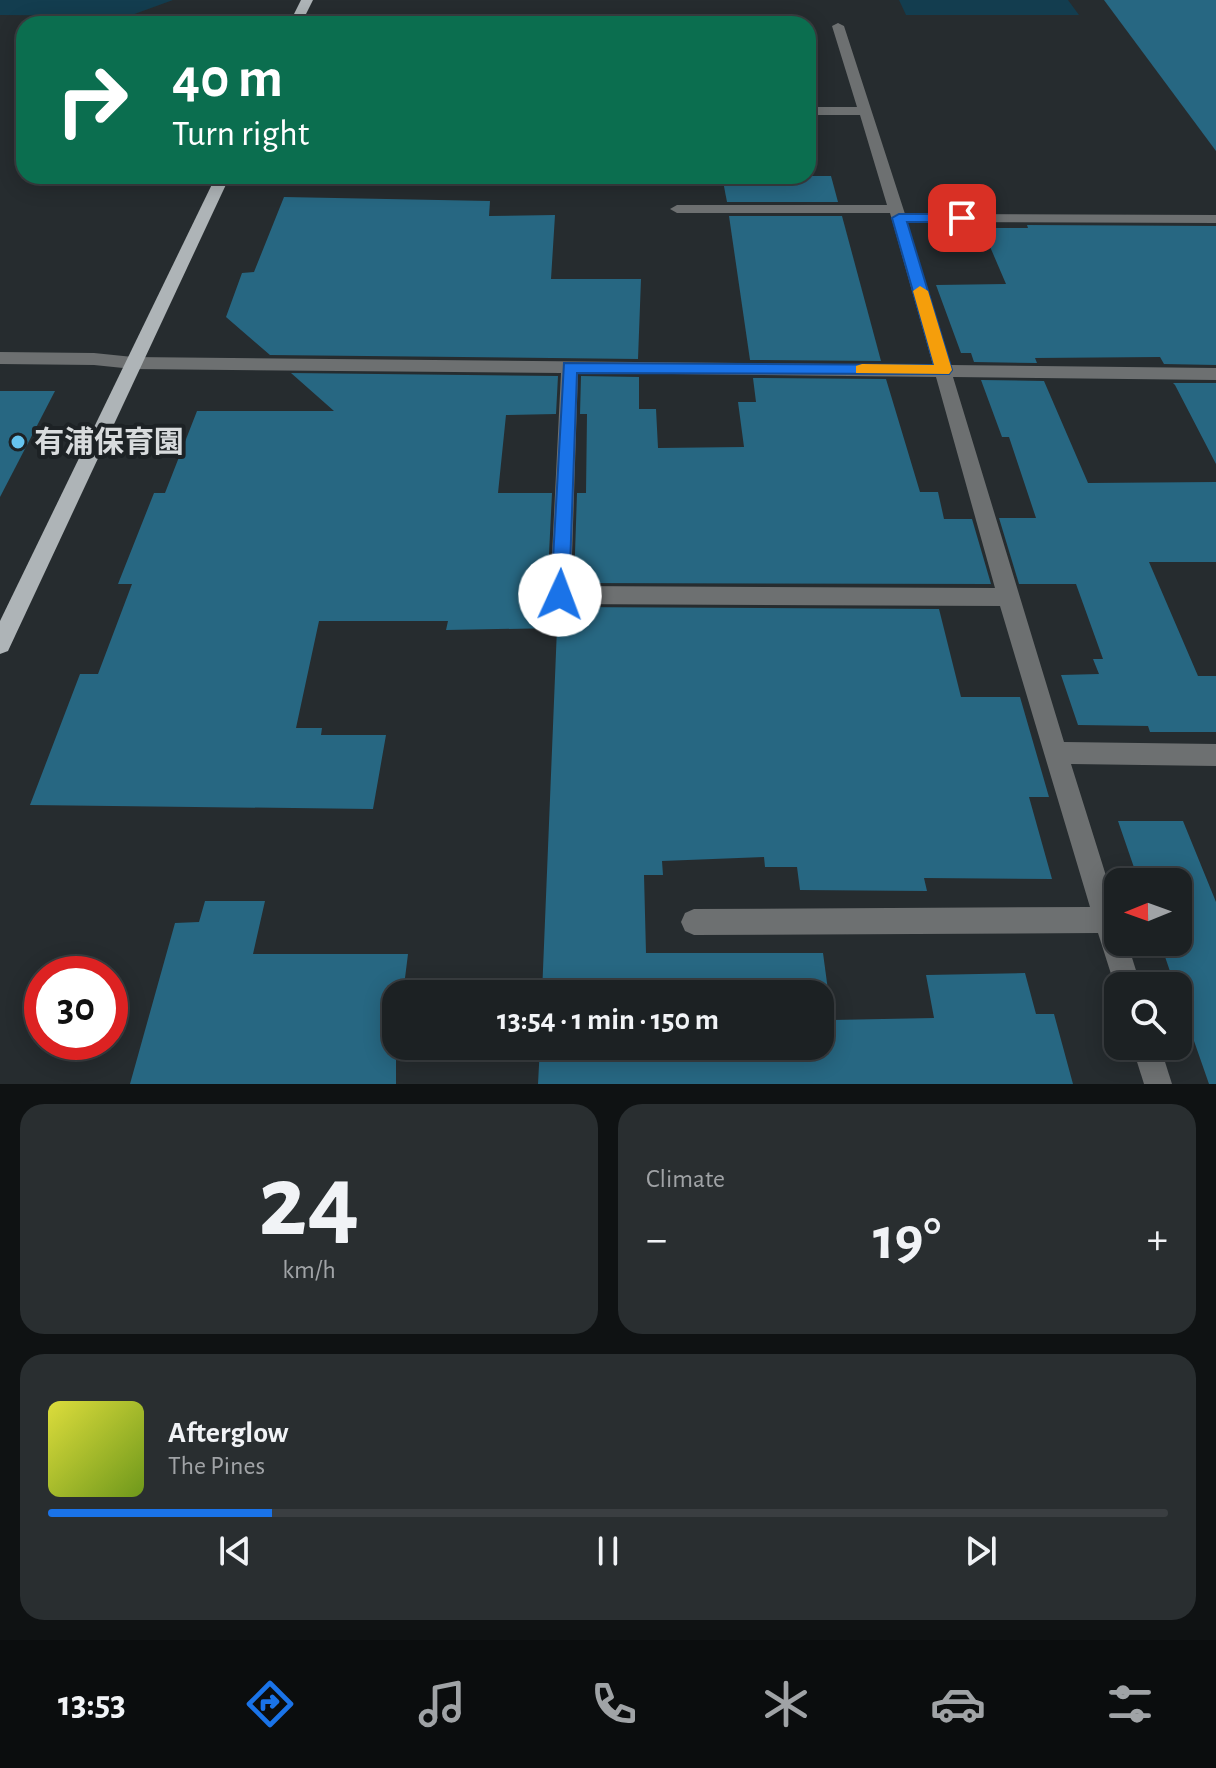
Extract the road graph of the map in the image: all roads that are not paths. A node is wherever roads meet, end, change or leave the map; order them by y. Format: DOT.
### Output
graph roads {
  1 [pos="838,26"];
  2 [pos="816,111"];
  3 [pos="865,111"];
  4 [pos="219,184"];
  5 [pos="677,209"];
  6 [pos="898,213"];
  7 [pos="1216,219"];
  8 [pos="0,358"];
  9 [pos="133,363"];
  10 [pos="570,367"];
  11 [pos="944,370"];
  12 [pos="1216,374"];
  13 [pos="1008,597"];
  14 [pos="0,644"];
  15 [pos="1055,753"];
  16 [pos="1216,755"];
  17 [pos="1104,910"];
  18 [pos="1104,920"];
  19 [pos="694,922"];
  20 [pos="1150,1060"];
  21 [pos="1158,1084"];
  1 -- 3 [label="street"];
  2 -- 3 [label="street"];
  3 -- 6 [label="street"];
  4 -- 9 [label="main road"];
  5 -- 6 [label="street"];
  6 -- 7 [label="street"];
  6 -- 11 [label="street"];
  8 -- 9 [label="street"];
  9 -- 10 [label="street"];
  9 -- 14 [label="main road"];
  10 -- 11 [label="street"];
  10 -- 13 [label="street"];
  11 -- 12 [label="street"];
  11 -- 13 [label="street"];
  13 -- 15 [label="street"];
  15 -- 16 [label="street"];
  15 -- 17 [label="street"];
  18 -- 19 [label="street"];
  20 -- 21 [label="street"];
}
